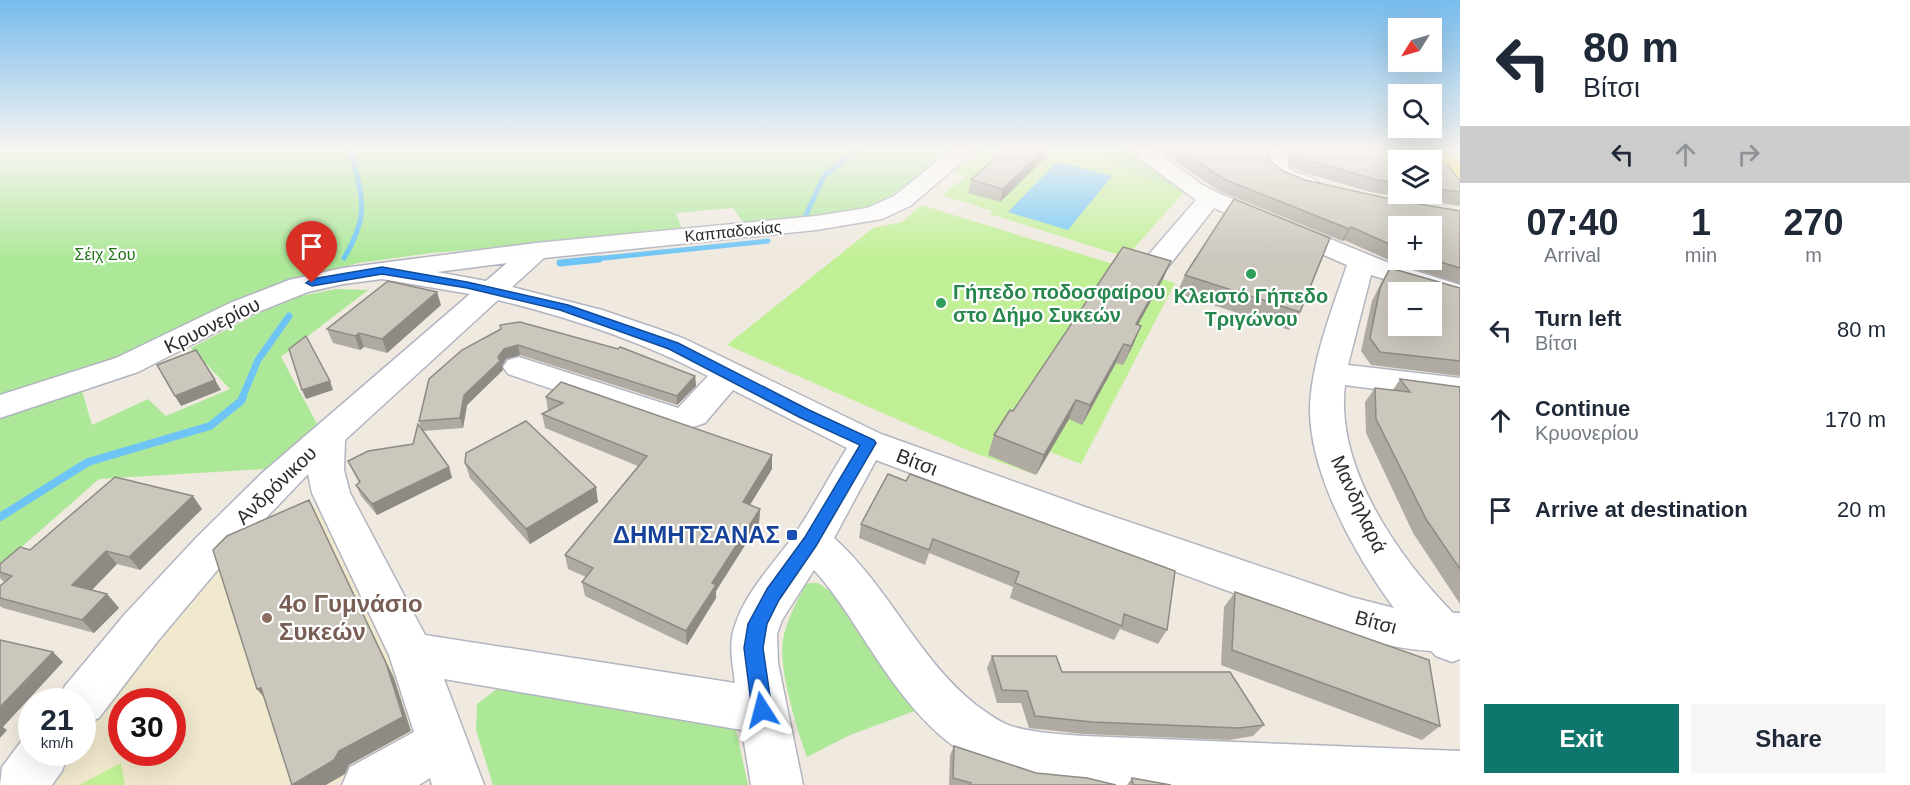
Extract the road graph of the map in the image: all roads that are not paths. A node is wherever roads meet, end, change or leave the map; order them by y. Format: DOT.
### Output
graph roads {
  1 [pos="921,186"];
  2 [pos="1188,186"];
  3 [pos="1315,186"];
  4 [pos="1210,198"];
  5 [pos="1267,222"];
  6 [pos="536,251"];
  7 [pos="1362,262"];
  8 [pos="1154,266"];
  9 [pos="382,270"];
  10 [pos="494,291"];
  11 [pos="1460,294"];
  12 [pos="519,367"];
  13 [pos="1330,373"];
  14 [pos="728,374"];
  15 [pos="1460,389"];
  16 [pos="0,407"];
  17 [pos="328,435"];
  18 [pos="868,443"];
  19 [pos="811,542"];
  20 [pos="1454,639"];
  21 [pos="411,653"];
  22 [pos="93,688"];
  23 [pos="762,710"];
  24 [pos="451,764"];
  25 [pos="34,766"];
  26 [pos="1460,777"];
  27 [pos="20,785"];
  28 [pos="368,785"];
  29 [pos="777,785"];
  1 -- 6 [label="street, Καππαδοκίας"];
  2 -- 4 [label="street"];
  3 -- 5 [label="street"];
  4 -- 5 [label="street"];
  4 -- 8 [label="street"];
  5 -- 7 [label="street"];
  6 -- 9 [label="street, Κρυονερίου"];
  6 -- 10 [label="street"];
  7 -- 11 [label="street"];
  7 -- 13 [label="street, Μανδηλαρά"];
  9 -- 10 [label="street, Βίτσι"];
  9 -- 16 [label="street, Κρυονερίου"];
  10 -- 14 [label="street, Βίτσι"];
  10 -- 17 [label="street, Ανδρόνικου"];
  12 -- 14 [label="street"];
  13 -- 15 [label="street"];
  13 -- 20 [label="street, Μανδηλαρά"];
  14 -- 18 [label="street, Βίτσι"];
  17 -- 21 [label="street"];
  17 -- 22 [label="street, Ανδρόνικου"];
  18 -- 19 [label="street"];
  18 -- 20 [label="street, Βίτσι"];
  19 -- 23 [label="street"];
  19 -- 26 [label="street"];
  21 -- 23 [label="street"];
  21 -- 24 [label="street"];
  23 -- 29 [label="street"];
  24 -- 28 [label="street"];
  25 -- 27 [label="street"];
}
